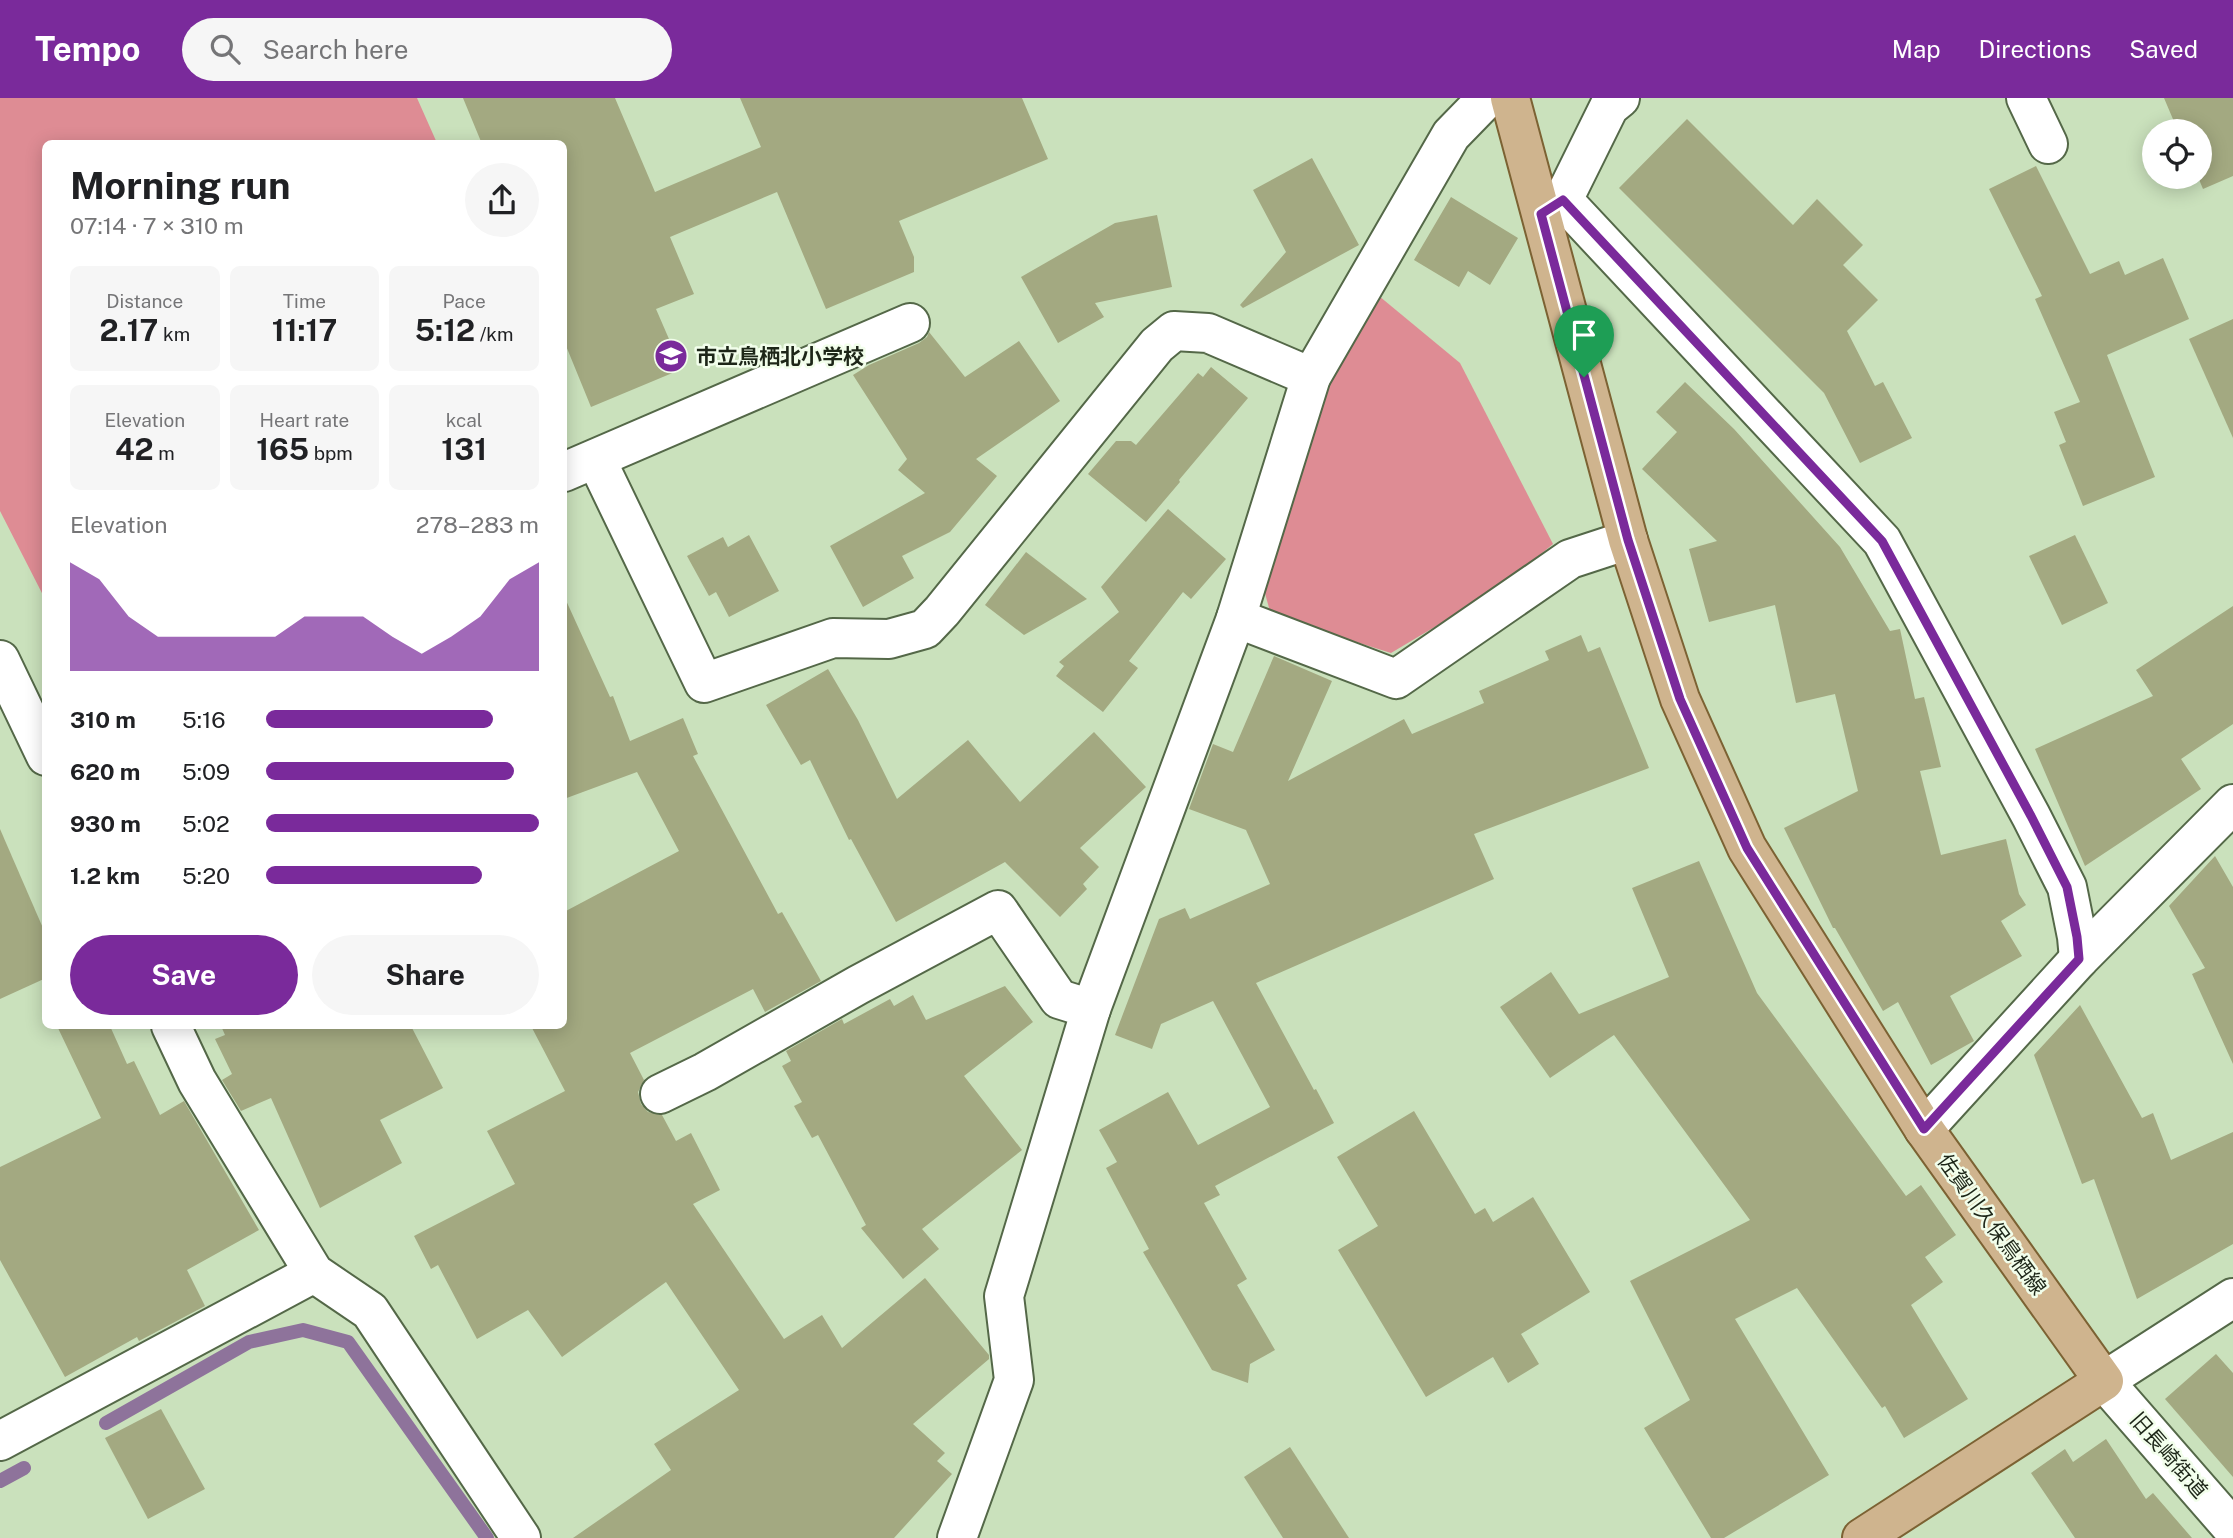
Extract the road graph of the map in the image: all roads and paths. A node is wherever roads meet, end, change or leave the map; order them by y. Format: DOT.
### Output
graph roads {
  1 [pos="1487,98"];
  2 [pos="1510,98"];
  3 [pos="1620,98"];
  4 [pos="2026,98"];
  5 [pos="2048,144"];
  6 [pos="1552,207"];
  7 [pos="910,323"];
  8 [pos="1311,377"];
  9 [pos="580,465"];
  10 [pos="1628,540"];
  11 [pos="1236,618"];
  12 [pos="0,660"];
  13 [pos="32,689"];
  14 [pos="42,737"];
  15 [pos="2233,804"];
  16 [pos="2079,959"];
  17 [pos="1091,1009"];
  18 [pos="172,1029"];
  19 [pos="660,1094"];
  20 [pos="1924,1129"];
  21 [pos="314,1273"];
  22 [pos="2223,1312"];
  23 [pos="2104,1381"];
  24 [pos="0,1441"];
  25 [pos="2233,1529"];
  26 [pos="521,1538"];
  27 [pos="957,1538"];
  28 [pos="1862,1538"];
  1 -- 8 [label="street"];
  2 -- 6 [label="main road, 佐賀川久保鳥栖線"];
  3 -- 6 [label="street"];
  4 -- 5 [label="street"];
  6 -- 10 [label="main road, 佐賀川久保鳥栖線"];
  6 -- 16 [label="street"];
  7 -- 9 [label="street"];
  8 -- 9 [label="street"];
  8 -- 11 [label="street"];
  10 -- 11 [label="street"];
  10 -- 20 [label="main road, 佐賀川久保鳥栖線"];
  11 -- 17 [label="street"];
  12 -- 13 [label="street"];
  13 -- 14 [label="street"];
  15 -- 16 [label="street"];
  16 -- 20 [label="street"];
  17 -- 19 [label="street"];
  17 -- 27 [label="street"];
  18 -- 21 [label="street"];
  20 -- 23 [label="main road, 佐賀川久保鳥栖線"];
  21 -- 24 [label="street"];
  21 -- 26 [label="street"];
  22 -- 23 [label="street"];
  23 -- 25 [label="street, 旧長崎街道"];
  23 -- 28 [label="main road"];
}
